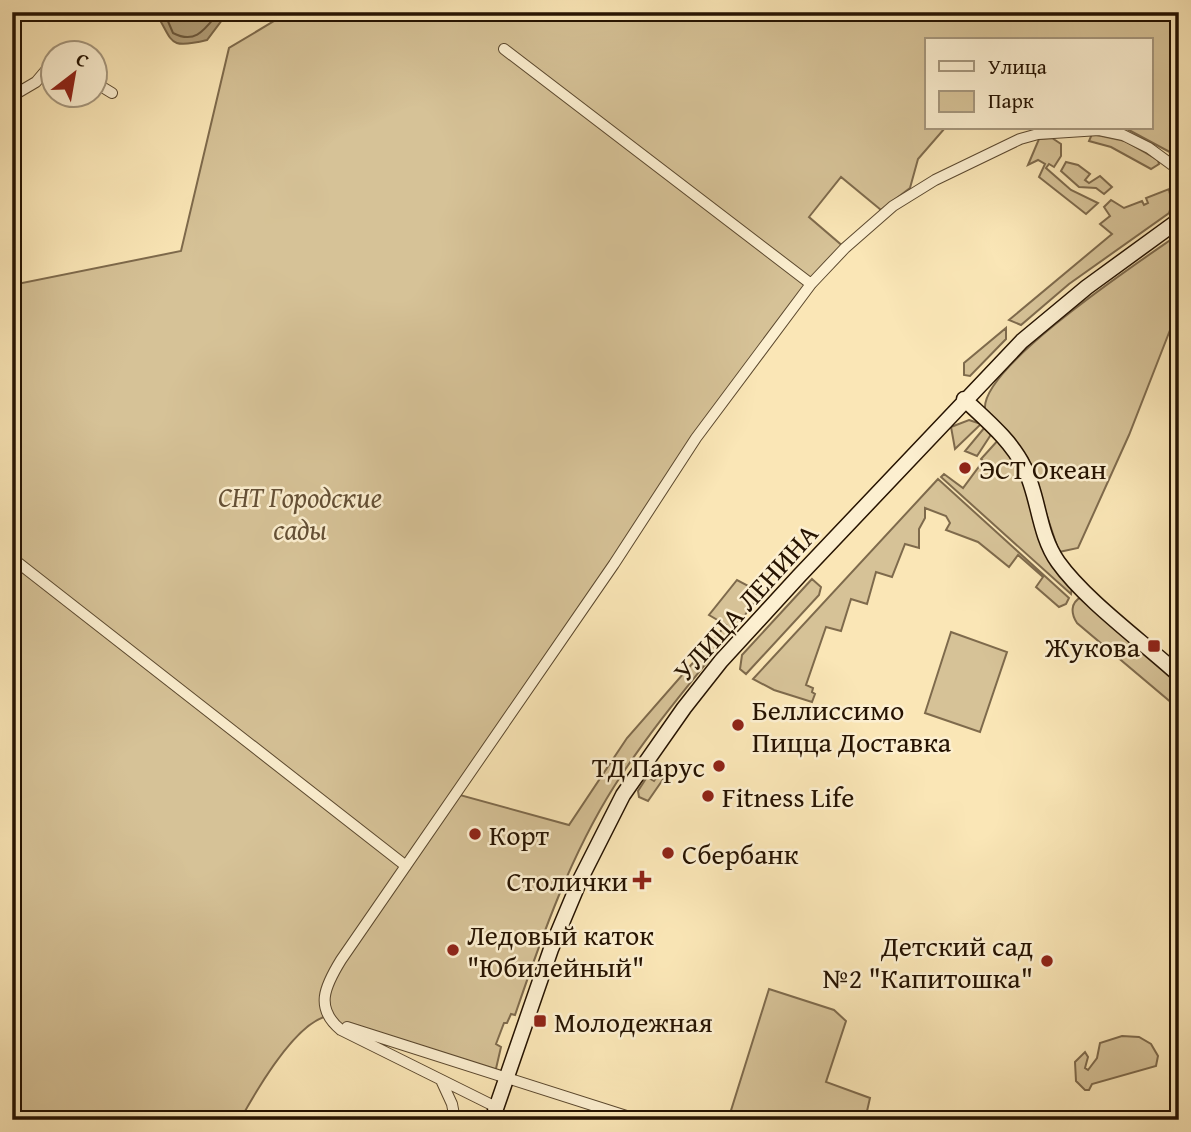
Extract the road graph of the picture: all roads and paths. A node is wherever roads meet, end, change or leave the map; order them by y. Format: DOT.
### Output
graph roads {
  1 [pos="504,49"];
  2 [pos="38,78"];
  3 [pos="12,82"];
  4 [pos="108,91"];
  5 [pos="112,93"];
  6 [pos="1179,170"];
  7 [pos="1179,220"];
  8 [pos="810,284"];
  9 [pos="964,399"];
  10 [pos="12,558"];
  11 [pos="1179,675"];
  12 [pos="406,866"];
  13 [pos="333,1023"];
  14 [pos="506,1077"];
  15 [pos="440,1080"];
  16 [pos="494,1113"];
  17 [pos="455,1120"];
  18 [pos="639,1120"];
  1 -- 8 [label="street"];
  2 -- 3 [label="street"];
  4 -- 5 [label="street"];
  6 -- 8 [label="street"];
  7 -- 9 [label="main road, УЛИЦА ЛЕНИНА"];
  8 -- 12 [label="street"];
  9 -- 11 [label="main road"];
  9 -- 14 [label="main road, УЛИЦА ЛЕНИНА"];
  10 -- 12 [label="street"];
  12 -- 13 [label="street"];
  13 -- 14 [label="street"];
  13 -- 15 [label="street"];
  14 -- 16 [label="main road, УЛИЦА ЛЕНИНА"];
  14 -- 18 [label="street"];
  15 -- 16 [label="street"];
  15 -- 17 [label="street"];
}
